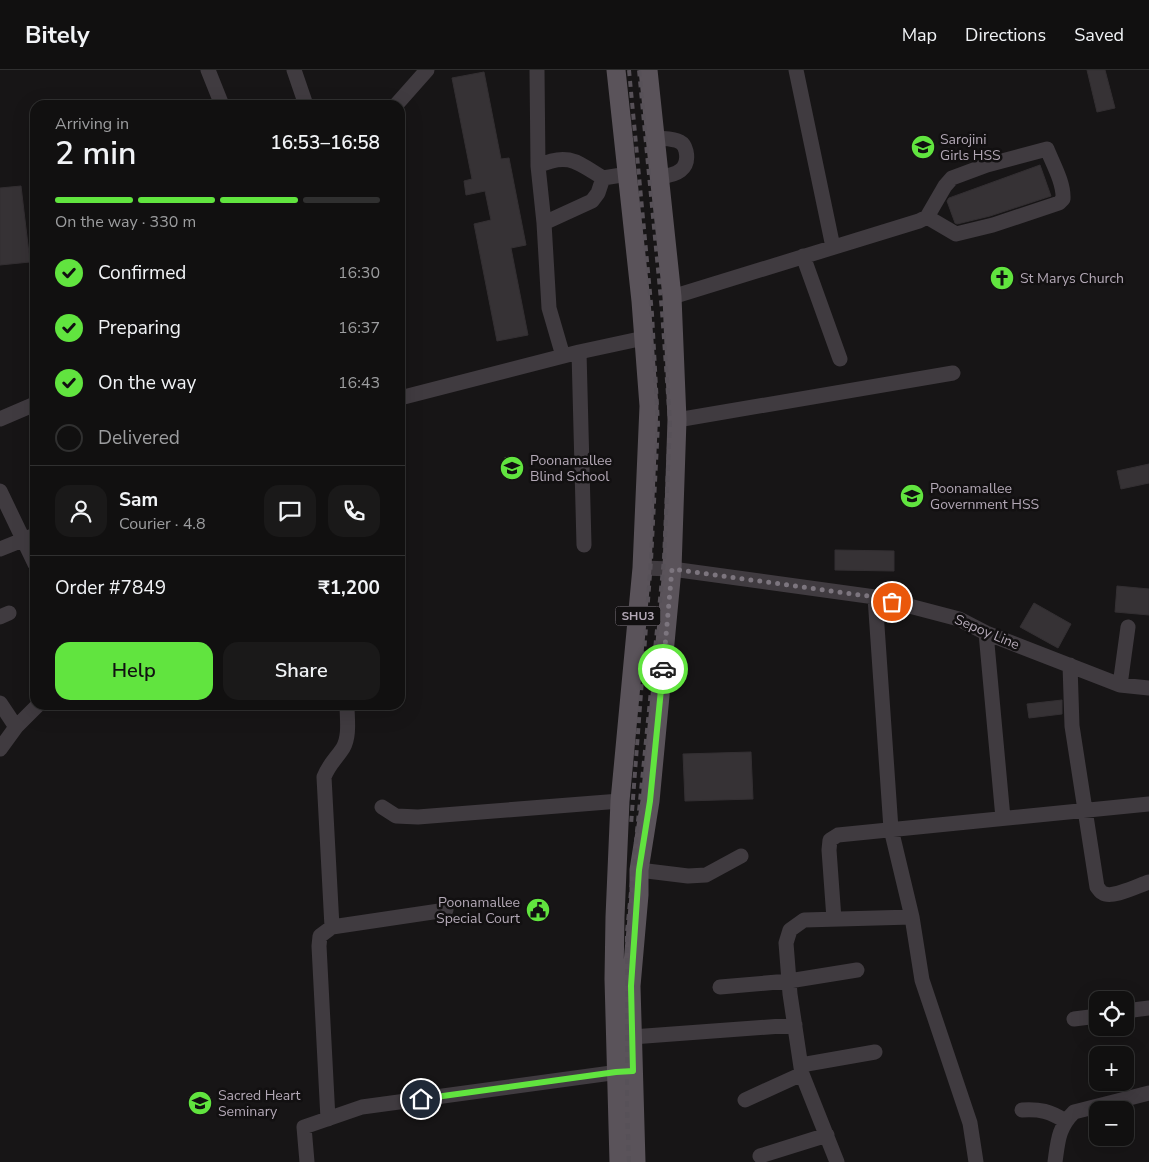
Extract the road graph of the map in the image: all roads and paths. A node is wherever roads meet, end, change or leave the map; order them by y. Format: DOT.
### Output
graph roads {
  1 [pos="208,70"];
  2 [pos="294,70"];
  3 [pos="427,70"];
  4 [pos="537,70"];
  5 [pos="616,70"];
  6 [pos="648,70"];
  7 [pos="796,70"];
  8 [pos="220,100"];
  9 [pos="304,100"];
  10 [pos="400,100"];
  11 [pos="656,138"];
  12 [pos="538,166"];
  13 [pos="628,174"];
  14 [pos="660,177"];
  15 [pos="603,178"];
  16 [pos="927,217"];
  17 [pos="544,223"];
  18 [pos="833,246"];
  19 [pos="803,256"];
  20 [pos="672,296"];
  21 [pos="644,338"];
  22 [pos="579,352"];
  23 [pos="563,356"];
  24 [pos="840,359"];
  25 [pos="953,373"];
  26 [pos="405,397"];
  27 [pos="30,406"];
  28 [pos="0,419"];
  29 [pos="678,420"];
  30 [pos="0,491"];
  31 [pos="29,537"];
  32 [pos="584,545"];
  33 [pos="0,549"];
  34 [pos="642,568"];
  35 [pos="672,569"];
  36 [pos="875,597"];
  37 [pos="1128,627"];
  38 [pos="986,633"];
  39 [pos="1070,665"];
  40 [pos="1120,685"];
  41 [pos="1149,688"];
  42 [pos="0,703"];
  43 [pos="33,710"];
  44 [pos="347,710"];
  45 [pos="16,727"];
  46 [pos="0,748"];
  47 [pos="620,802"];
  48 [pos="1149,804"];
  49 [pos="382,807"];
  50 [pos="1086,810"];
  51 [pos="1003,818"];
  52 [pos="891,830"];
  53 [pos="741,856"];
  54 [pos="639,870"];
  55 [pos="1149,882"];
  56 [pos="446,910"];
  57 [pos="912,917"];
  58 [pos="834,919"];
  59 [pos="332,927"];
  60 [pos="858,970"];
  61 [pos="789,980"];
  62 [pos="720,987"];
  63 [pos="1149,1008"];
  64 [pos="1134,1010"];
  65 [pos="1089,1017"];
  66 [pos="1074,1019"];
  67 [pos="795,1024"];
  68 [pos="632,1037"];
  69 [pos="875,1052"];
  70 [pos="802,1070"];
  71 [pos="624,1071"];
  72 [pos="1149,1093"];
  73 [pos="745,1100"];
  74 [pos="1022,1110"];
  75 [pos="328,1119"];
  76 [pos="1065,1121"];
  77 [pos="827,1135"];
  78 [pos="760,1156"];
  79 [pos="307,1162"];
  80 [pos="619,1162"];
  81 [pos="636,1162"];
  82 [pos="837,1162"];
  83 [pos="976,1162"];
  84 [pos="1055,1162"];
  1 -- 8 [label="street"];
  2 -- 9 [label="street"];
  3 -- 10 [label="street"];
  4 -- 12 [label="street"];
  5 -- 13 [label="main road, SHU3"];
  6 -- 11 [label="main road, SHU3"];
  7 -- 18 [label="street"];
  11 -- 14 [label="main road, SHU3"];
  11 -- 14 [label="street"];
  12 -- 15 [label="street"];
  12 -- 17 [label="street"];
  13 -- 15 [label="street"];
  13 -- 21 [label="main road, SHU3"];
  14 -- 20 [label="main road, SHU3"];
  15 -- 17 [label="street"];
  16 -- 16 [label="street"];
  16 -- 18 [label="street"];
  17 -- 23 [label="street"];
  18 -- 19 [label="street"];
  19 -- 20 [label="street"];
  19 -- 24 [label="street"];
  20 -- 29 [label="main road, SHU3"];
  21 -- 22 [label="street"];
  21 -- 34 [label="main road, SHU3"];
  22 -- 23 [label="street"];
  22 -- 32 [label="street"];
  23 -- 26 [label="street"];
  25 -- 29 [label="street"];
  27 -- 28 [label="street"];
  29 -- 35 [label="main road, SHU3"];
  30 -- 31 [label="street"];
  31 -- 33 [label="street"];
  34 -- 35 [label="street, Sepoy Line"];
  34 -- 47 [label="main road, SHU3"];
  35 -- 36 [label="street, Sepoy Line"];
  35 -- 54 [label="main road, SHU3"];
  36 -- 38 [label="street, Sepoy Line"];
  36 -- 52 [label="street"];
  37 -- 40 [label="street"];
  38 -- 39 [label="street, Sepoy Line"];
  38 -- 51 [label="street"];
  39 -- 40 [label="street, Sepoy Line"];
  39 -- 50 [label="street"];
  40 -- 41 [label="street, Sepoy Line"];
  42 -- 45 [label="street"];
  43 -- 45 [label="street"];
  44 -- 59 [label="street"];
  45 -- 46 [label="street"];
  47 -- 49 [label="street"];
  47 -- 71 [label="main road, SHU3"];
  48 -- 50 [label="street"];
  50 -- 51 [label="street"];
  50 -- 55 [label="street"];
  51 -- 52 [label="street"];
  52 -- 57 [label="street"];
  52 -- 58 [label="street"];
  53 -- 54 [label="street"];
  54 -- 68 [label="main road, SHU3"];
  56 -- 59 [label="street"];
  57 -- 58 [label="street"];
  57 -- 83 [label="street"];
  58 -- 61 [label="street"];
  59 -- 75 [label="street"];
  60 -- 61 [label="street"];
  61 -- 62 [label="street"];
  61 -- 67 [label="street"];
  63 -- 64 [label="street"];
  65 -- 66 [label="street"];
  67 -- 68 [label="street"];
  67 -- 70 [label="street"];
  68 -- 71 [label="main road, SHU3"];
  69 -- 70 [label="street"];
  70 -- 73 [label="street"];
  70 -- 77 [label="street"];
  71 -- 75 [label="street"];
  71 -- 80 [label="main road, SHU3"];
  71 -- 81 [label="main road, SHU3"];
  72 -- 76 [label="street"];
  74 -- 76 [label="street"];
  75 -- 79 [label="street"];
  76 -- 84 [label="street"];
  77 -- 78 [label="street"];
  77 -- 82 [label="street"];
}
